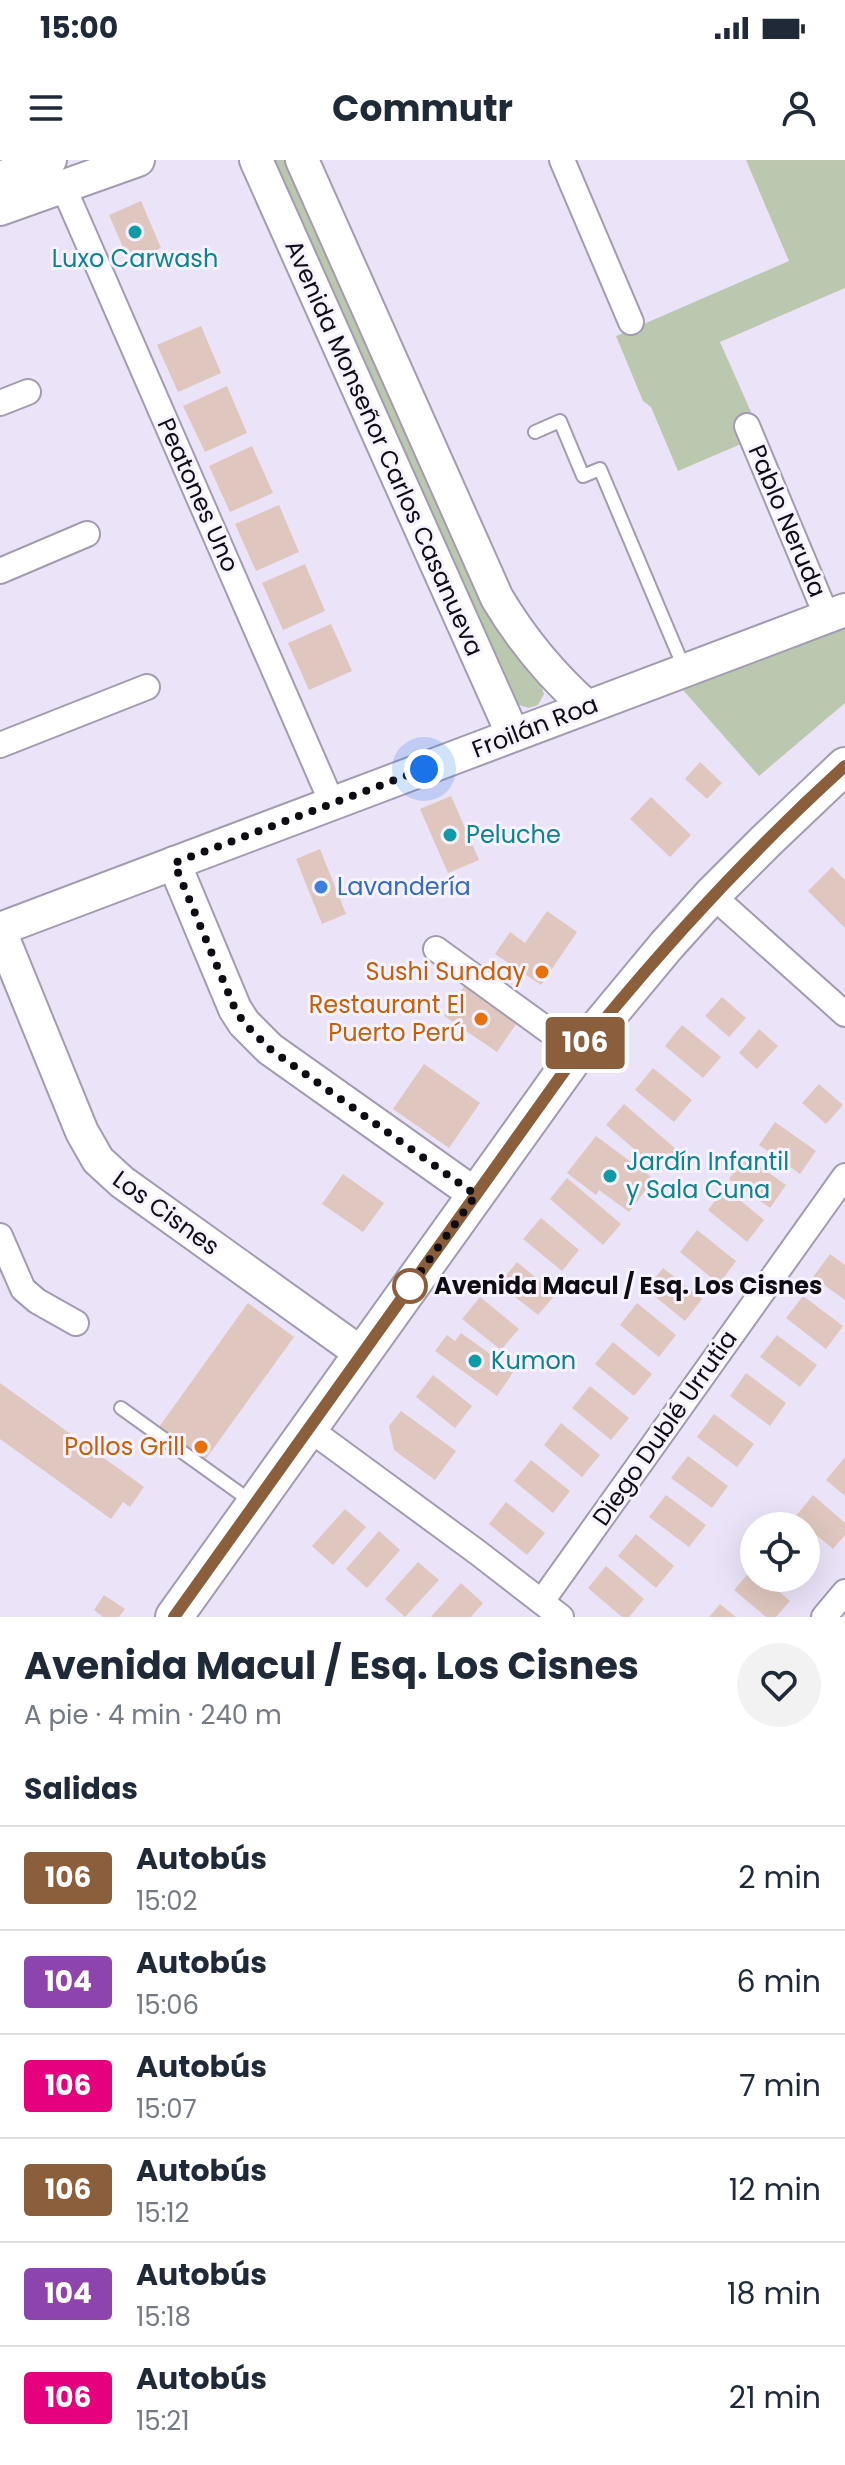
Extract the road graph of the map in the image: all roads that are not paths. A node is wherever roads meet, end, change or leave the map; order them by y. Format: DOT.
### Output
graph roads {
  1 [pos="138,160"];
  2 [pos="256,160"];
  3 [pos="302,160"];
  4 [pos="562,160"];
  5 [pos="57,173"];
  6 [pos="0,178"];
  7 [pos="0,209"];
  8 [pos="631,322"];
  9 [pos="28,392"];
  10 [pos="0,403"];
  11 [pos="747,426"];
  12 [pos="535,432"];
  13 [pos="87,534"];
  14 [pos="0,571"];
  15 [pos="836,613"];
  16 [pos="685,670"];
  17 [pos="147,687"];
  18 [pos="587,707"];
  19 [pos="513,735"];
  20 [pos="0,745"];
  21 [pos="845,766"];
  22 [pos="332,803"];
  23 [pos="174,863"];
  24 [pos="712,895"];
  25 [pos="0,930"];
  26 [pos="436,949"];
  27 [pos="845,1014"];
  28 [pos="578,1052"];
  29 [pos="845,1176"];
  30 [pos="476,1195"];
  31 [pos="0,1236"];
  32 [pos="76,1323"];
  33 [pos="362,1354"];
  34 [pos="121,1408"];
  35 [pos="308,1428"];
  36 [pos="254,1504"];
  37 [pos="845,1592"];
  38 [pos="542,1601"];
  39 [pos="174,1617"];
  40 [pos="561,1617"];
  41 [pos="824,1617"];
  1 -- 5 [label="main road"];
  2 -- 19 [label="main road, Avenida Monseñor Carlos Casanueva"];
  3 -- 18 [label="main road, Avenida Monseñor Carlos Casanueva"];
  4 -- 8 [label="street"];
  5 -- 6 [label="main road"];
  5 -- 7 [label="main road"];
  5 -- 22 [label="street, Peatones Uno"];
  9 -- 10 [label="street"];
  11 -- 15 [label="street, Pablo Neruda"];
  12 -- 16 [label="lane"];
  13 -- 14 [label="street"];
  15 -- 16 [label="main road, Froilán Roa"];
  16 -- 18 [label="main road, Froilán Roa"];
  17 -- 20 [label="street"];
  18 -- 19 [label="main road, Froilán Roa"];
  19 -- 22 [label="main road, Froilán Roa"];
  21 -- 24 [label="main road"];
  22 -- 23 [label="main road, Froilán Roa"];
  23 -- 25 [label="main road, Froilán Roa"];
  23 -- 30 [label="main road"];
  24 -- 27 [label="street"];
  24 -- 28 [label="main road"];
  25 -- 33 [label="main road, Los Cisnes"];
  26 -- 28 [label="street"];
  28 -- 30 [label="main road"];
  29 -- 38 [label="street, Diego Dublé Urrutia"];
  30 -- 33 [label="main road"];
  31 -- 32 [label="street"];
  33 -- 35 [label="main road"];
  34 -- 36 [label="lane"];
  35 -- 36 [label="main road"];
  35 -- 38 [label="street"];
  36 -- 39 [label="main road"];
  37 -- 41 [label="street"];
  38 -- 40 [label="street"];
}
